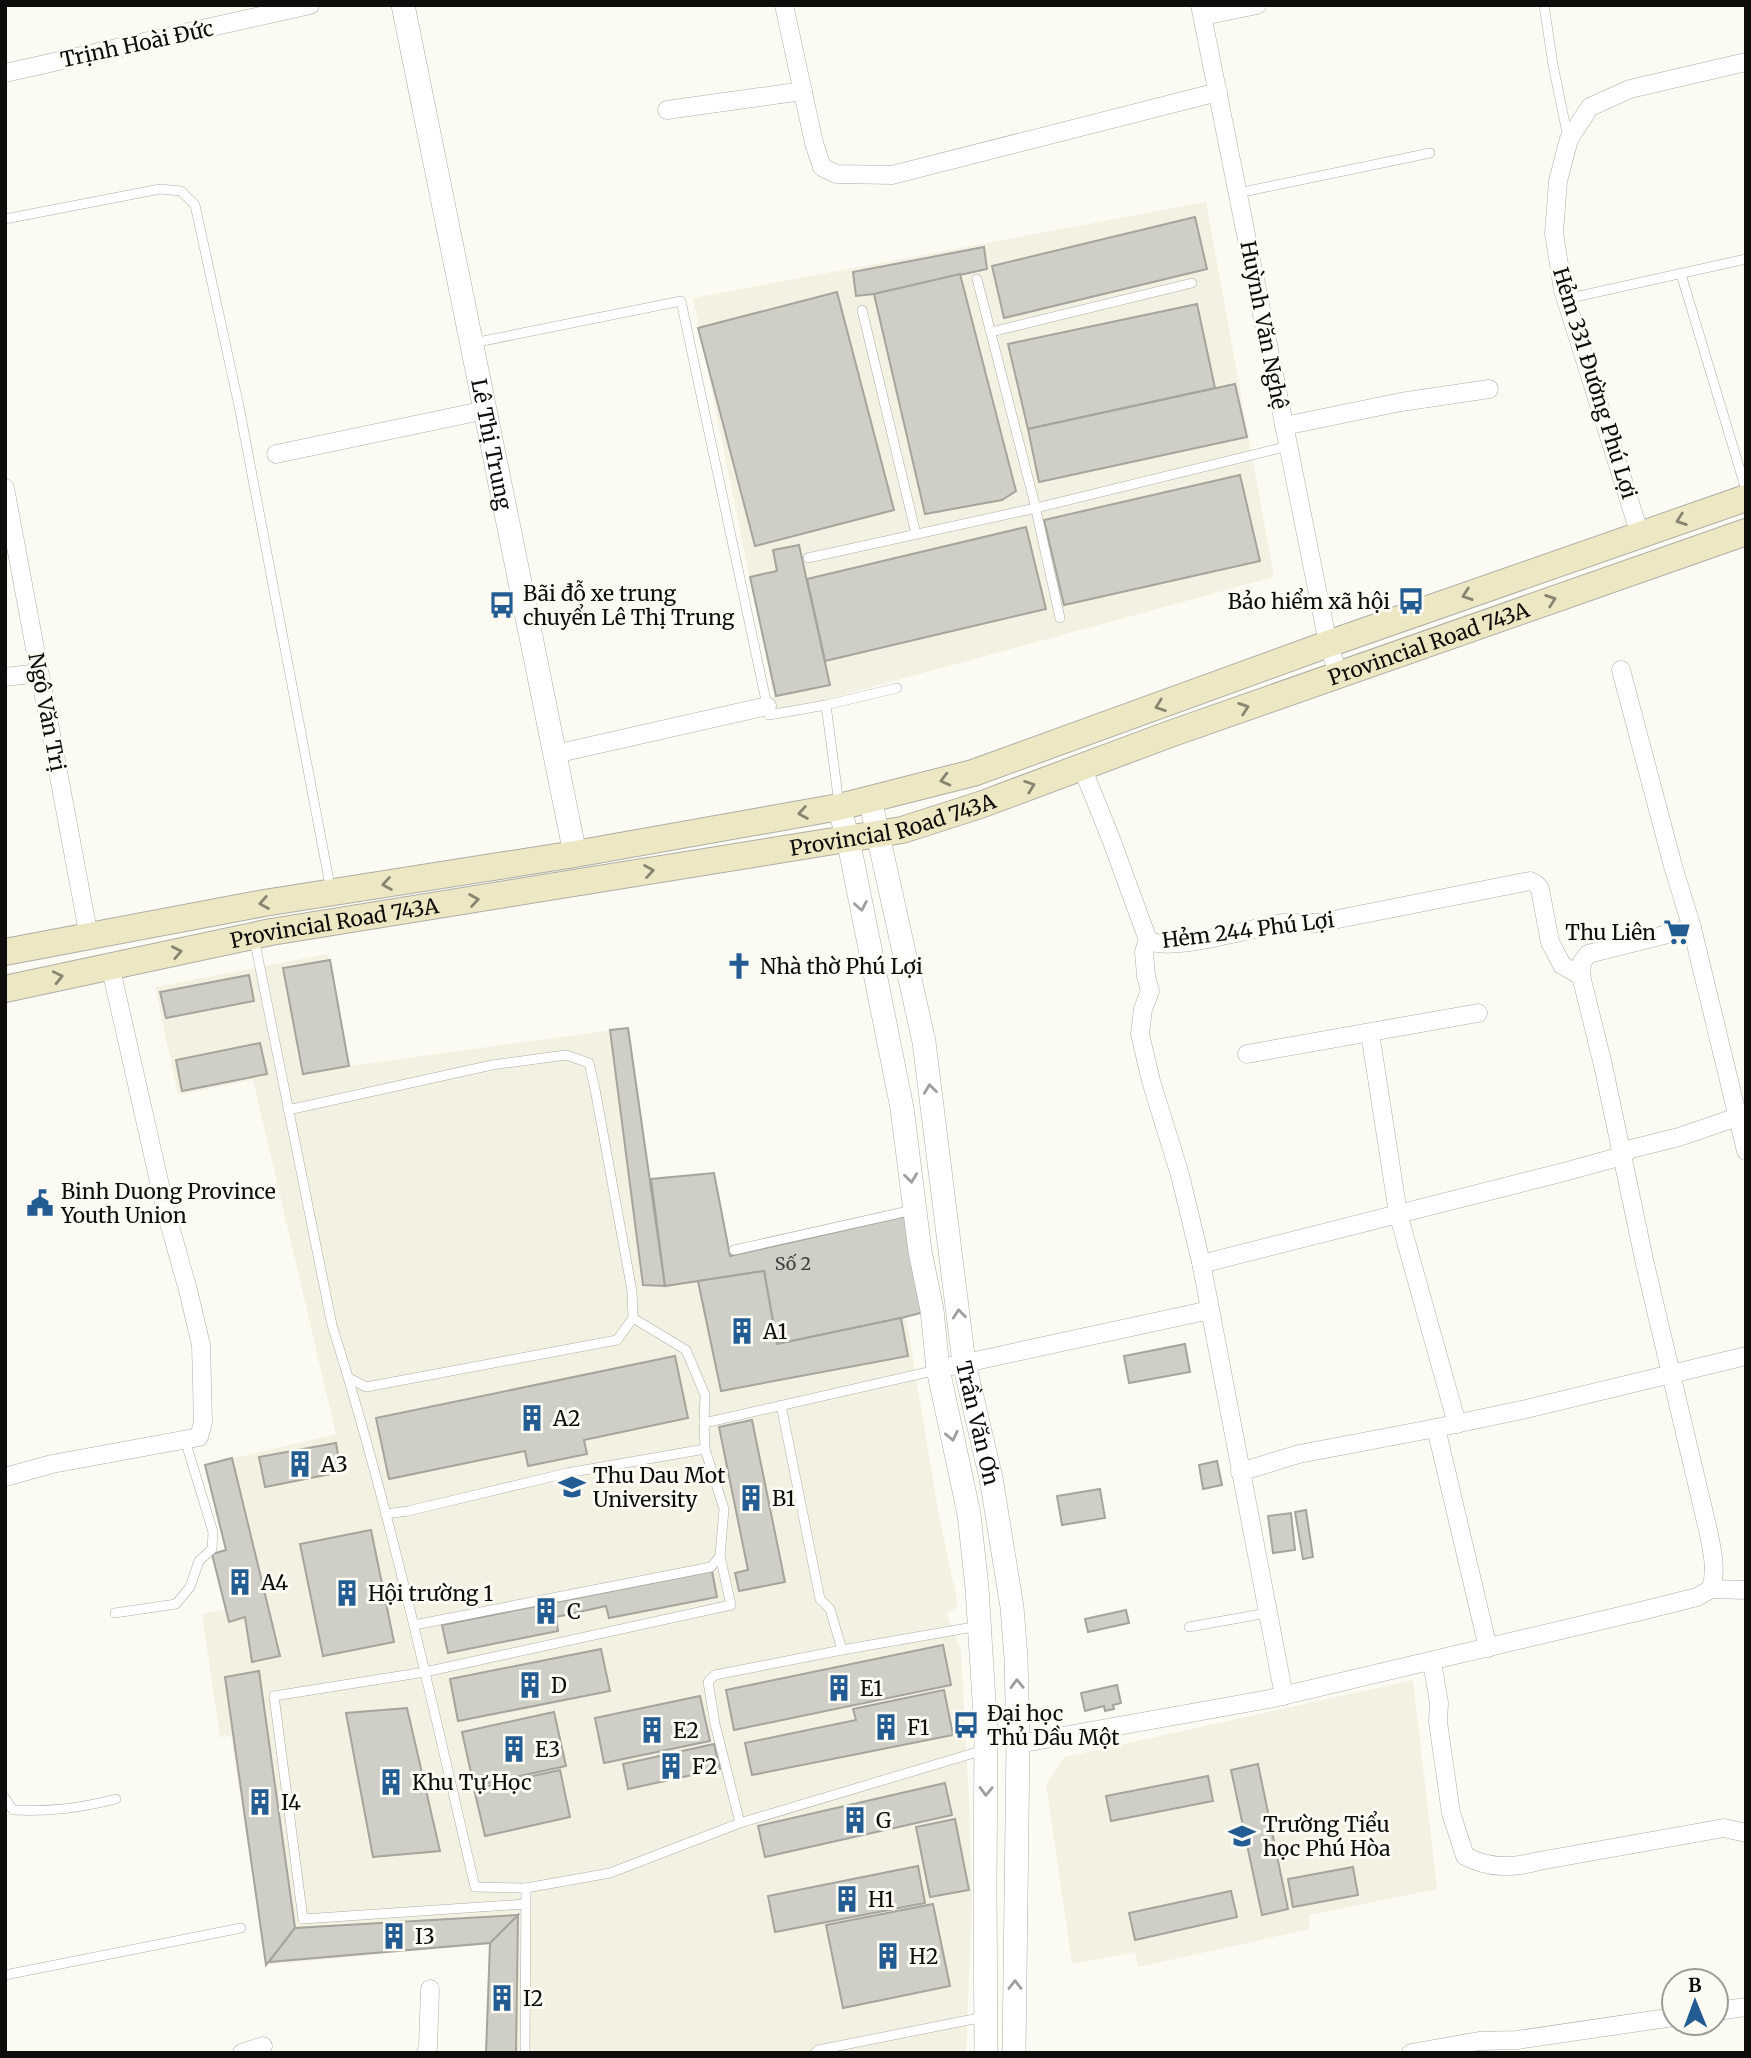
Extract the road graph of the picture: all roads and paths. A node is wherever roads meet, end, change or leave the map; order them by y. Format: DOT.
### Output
graph roads {
  1 [pos="310,5"];
  2 [pos="403,5"];
  3 [pos="784,5"];
  4 [pos="1257,5"];
  5 [pos="1544,5"];
  6 [pos="1202,11"];
  7 [pos="1746,62"];
  8 [pos="5,73"];
  9 [pos="803,91"];
  10 [pos="1218,92"];
  11 [pos="667,110"];
  12 [pos="1569,139"];
  13 [pos="1430,153"];
  14 [pos="1238,192"];
  15 [pos="5,219"];
  16 [pos="1746,259"];
  17 [pos="1681,274"];
  18 [pos="977,279"];
  19 [pos="1192,283"];
  20 [pos="1566,299"];
  21 [pos="862,310"];
  22 [pos="991,332"];
  23 [pos="472,343"];
  24 [pos="1489,389"];
  25 [pos="486,410"];
  26 [pos="1284,426"];
  27 [pos="1289,446"];
  28 [pos="276,454"];
  29 [pos="5,488"];
  30 [pos="1746,490"];
  31 [pos="1746,498"];
  32 [pos="1036,508"];
  33 [pos="1746,532"];
  34 [pos="916,534"];
  35 [pos="1640,535"];
  36 [pos="808,558"];
  37 [pos="1060,618"];
  38 [pos="1328,644"];
  39 [pos="1621,670"];
  40 [pos="39,673"];
  41 [pos="1339,675"];
  42 [pos="5,677"];
  43 [pos="897,688"];
  44 [pos="825,705"];
  45 [pos="767,706"];
  46 [pos="555,754"];
  47 [pos="1082,767"];
  48 [pos="870,799"];
  49 [pos="839,807"];
  50 [pos="878,834"];
  51 [pos="848,839"];
  52 [pos="575,854"];
  53 [pos="582,882"];
  54 [pos="332,892"];
  55 [pos="1692,928"];
  56 [pos="253,936"];
  57 [pos="89,937"];
  58 [pos="1148,940"];
  59 [pos="5,952"];
  60 [pos="110,965"];
  61 [pos="1581,975"];
  62 [pos="5,989"];
  63 [pos="1478,1013"];
  64 [pos="1370,1033"];
  65 [pos="1247,1054"];
  66 [pos="288,1110"];
  67 [pos="1741,1115"];
  68 [pos="1746,1151"];
  69 [pos="1622,1156"];
  70 [pos="915,1210"];
  71 [pos="1398,1213"];
  72 [pos="734,1250"];
  73 [pos="1200,1262"];
  74 [pos="1210,1310"];
  75 [pos="634,1318"];
  76 [pos="1746,1356"];
  77 [pos="964,1363"];
  78 [pos="938,1369"];
  79 [pos="1671,1373"];
  80 [pos="349,1378"];
  81 [pos="780,1405"];
  82 [pos="704,1423"];
  83 [pos="1457,1424"];
  84 [pos="1436,1428"];
  85 [pos="185,1440"];
  86 [pos="705,1449"];
  87 [pos="1240,1472"];
  88 [pos="5,1477"];
  89 [pos="385,1514"];
  90 [pos="720,1556"];
  91 [pos="1711,1589"];
  92 [pos="1746,1590"];
  93 [pos="115,1613"];
  94 [pos="1267,1613"];
  95 [pos="414,1625"];
  96 [pos="980,1625"];
  97 [pos="1189,1627"];
  98 [pos="1488,1648"];
  99 [pos="842,1650"];
  100 [pos="1432,1662"];
  101 [pos="425,1672"];
  102 [pos="1284,1696"];
  103 [pos="1018,1744"];
  104 [pos="986,1749"];
  105 [pos="5,1798"];
  106 [pos="116,1799"];
  107 [pos="740,1823"];
  108 [pos="1746,1833"];
  109 [pos="526,1888"];
  110 [pos="526,1904"];
  111 [pos="240,1928"];
  112 [pos="5,1975"];
  113 [pos="430,1989"];
  114 [pos="985,2017"];
  115 [pos="1660,2019"];
  116 [pos="263,2046"];
  117 [pos="242,2053"];
  118 [pos="426,2053"];
  119 [pos="525,2053"];
  120 [pos="815,2053"];
  121 [pos="986,2053"];
  122 [pos="1014,2053"];
  123 [pos="1410,2053"];
  1 -- 8 [label="street, Trịnh Hoài Đức"];
  2 -- 23 [label="street, Lê Thị Trung"];
  3 -- 9 [label="street"];
  4 -- 6 [label="street"];
  5 -- 12 [label="lane"];
  6 -- 10 [label="street, Huỳnh Văn Nghệ"];
  7 -- 12 [label="street, Hẻm 331 Đường Phú Lợi"];
  9 -- 10 [label="street"];
  9 -- 11 [label="street"];
  10 -- 14 [label="street, Huỳnh Văn Nghệ"];
  12 -- 20 [label="street, Hẻm 331 Đường Phú Lợi"];
  13 -- 14 [label="lane"];
  14 -- 26 [label="street, Huỳnh Văn Nghệ"];
  15 -- 54 [label="lane"];
  16 -- 17 [label="lane"];
  17 -- 20 [label="lane"];
  17 -- 30 [label="lane"];
  18 -- 22 [label="lane"];
  19 -- 22 [label="lane"];
  20 -- 35 [label="street, Hẻm 331 Đường Phú Lợi"];
  21 -- 34 [label="lane"];
  22 -- 32 [label="lane"];
  23 -- 25 [label="street, Lê Thị Trung"];
  23 -- 45 [label="lane"];
  24 -- 26 [label="street"];
  25 -- 28 [label="street"];
  25 -- 46 [label="street, Lê Thị Trung"];
  26 -- 27 [label="street, Huỳnh Văn Nghệ"];
  27 -- 32 [label="lane"];
  27 -- 38 [label="street, Huỳnh Văn Nghệ"];
  29 -- 40 [label="street, Ngô Văn Trị"];
  31 -- 35 [label="main road, Provincial Road 743A, one-way"];
  32 -- 34 [label="lane"];
  32 -- 37 [label="lane"];
  41 -- 33 [label="main road, Provincial Road 743A, one-way"];
  34 -- 36 [label="lane"];
  35 -- 38 [label="main road, Provincial Road 743A, one-way"];
  38 -- 41 [label="street, Huỳnh Văn Nghệ"];
  38 -- 48 [label="main road, Provincial Road 743A, one-way"];
  39 -- 55 [label="street"];
  40 -- 42 [label="street"];
  40 -- 57 [label="street, Ngô Văn Trị"];
  47 -- 41 [label="main road, Provincial Road 743A, one-way"];
  43 -- 44 [label="lane"];
  44 -- 45 [label="lane"];
  44 -- 49 [label="lane"];
  45 -- 46 [label="street"];
  46 -- 52 [label="street, Lê Thị Trung"];
  50 -- 47 [label="main road, Provincial Road 743A, one-way"];
  47 -- 58 [label="street, Hẻm 244 Phú Lợi"];
  48 -- 49 [label="main road, Provincial Road 743A"];
  48 -- 50 [label="street, Trần Văn Ơn"];
  49 -- 51 [label="street, Trần Văn Ơn"];
  49 -- 52 [label="main road, Provincial Road 743A, one-way"];
  50 -- 51 [label="main road, Provincial Road 743A"];
  77 -- 50 [label="street, Trần Văn Ơn, one-way"];
  53 -- 51 [label="main road, Provincial Road 743A, one-way"];
  51 -- 70 [label="street, Trần Văn Ơn, one-way"];
  52 -- 53 [label="street, Lê Thị Trung"];
  52 -- 54 [label="main road, Provincial Road 743A, one-way"];
  56 -- 53 [label="main road, Provincial Road 743A, one-way"];
  54 -- 57 [label="main road, Provincial Road 743A, one-way"];
  55 -- 61 [label="street"];
  55 -- 67 [label="street"];
  60 -- 56 [label="main road, Provincial Road 743A, one-way"];
  56 -- 66 [label="lane"];
  57 -- 59 [label="main road, Provincial Road 743A"];
  58 -- 61 [label="street, Hẻm 244 Phú Lợi"];
  58 -- 73 [label="street"];
  62 -- 60 [label="main road, Provincial Road 743A, one-way"];
  60 -- 85 [label="street"];
  61 -- 69 [label="street"];
  63 -- 64 [label="street"];
  64 -- 65 [label="street"];
  64 -- 71 [label="street"];
  66 -- 75 [label="lane"];
  66 -- 80 [label="lane"];
  67 -- 68 [label="street"];
  67 -- 69 [label="street"];
  69 -- 71 [label="street"];
  69 -- 79 [label="street"];
  70 -- 72 [label="lane"];
  70 -- 78 [label="street, Trần Văn Ơn"];
  71 -- 73 [label="street"];
  71 -- 83 [label="street"];
  73 -- 74 [label="street"];
  74 -- 77 [label="street"];
  74 -- 87 [label="street"];
  75 -- 80 [label="lane"];
  75 -- 82 [label="lane"];
  76 -- 79 [label="street"];
  77 -- 78 [label="street"];
  103 -- 77 [label="street, Trần Văn Ơn, one-way"];
  78 -- 81 [label="lane"];
  78 -- 96 [label="street, Trần Văn Ơn, one-way"];
  79 -- 83 [label="street"];
  79 -- 91 [label="street"];
  80 -- 89 [label="lane"];
  81 -- 82 [label="lane"];
  81 -- 99 [label="lane"];
  82 -- 86 [label="lane"];
  83 -- 84 [label="street"];
  84 -- 87 [label="street"];
  84 -- 98 [label="street"];
  85 -- 88 [label="street"];
  85 -- 93 [label="lane"];
  86 -- 89 [label="lane"];
  86 -- 90 [label="lane"];
  87 -- 94 [label="street"];
  89 -- 95 [label="lane"];
  90 -- 95 [label="lane"];
  90 -- 101 [label="lane"];
  91 -- 92 [label="street"];
  91 -- 98 [label="street"];
  94 -- 97 [label="lane"];
  94 -- 102 [label="street"];
  95 -- 101 [label="lane"];
  96 -- 99 [label="lane"];
  96 -- 104 [label="street, Trần Văn Ơn"];
  98 -- 100 [label="street"];
  99 -- 107 [label="lane"];
  100 -- 102 [label="street"];
  100 -- 108 [label="street"];
  101 -- 109 [label="lane"];
  101 -- 110 [label="lane"];
  102 -- 103 [label="street"];
  122 -- 103 [label="street, Trần Văn Ơn, one-way"];
  104 -- 107 [label="lane"];
  104 -- 114 [label="street, Trần Văn Ơn, one-way"];
  105 -- 106 [label="lane"];
  107 -- 109 [label="lane"];
  109 -- 110 [label="lane"];
  110 -- 119 [label="lane"];
  111 -- 112 [label="lane"];
  113 -- 118 [label="street"];
  114 -- 120 [label="lane"];
  114 -- 121 [label="street, Trần Văn Ơn"];
  115 -- 123 [label="street"];
  116 -- 117 [label="street"];
}
